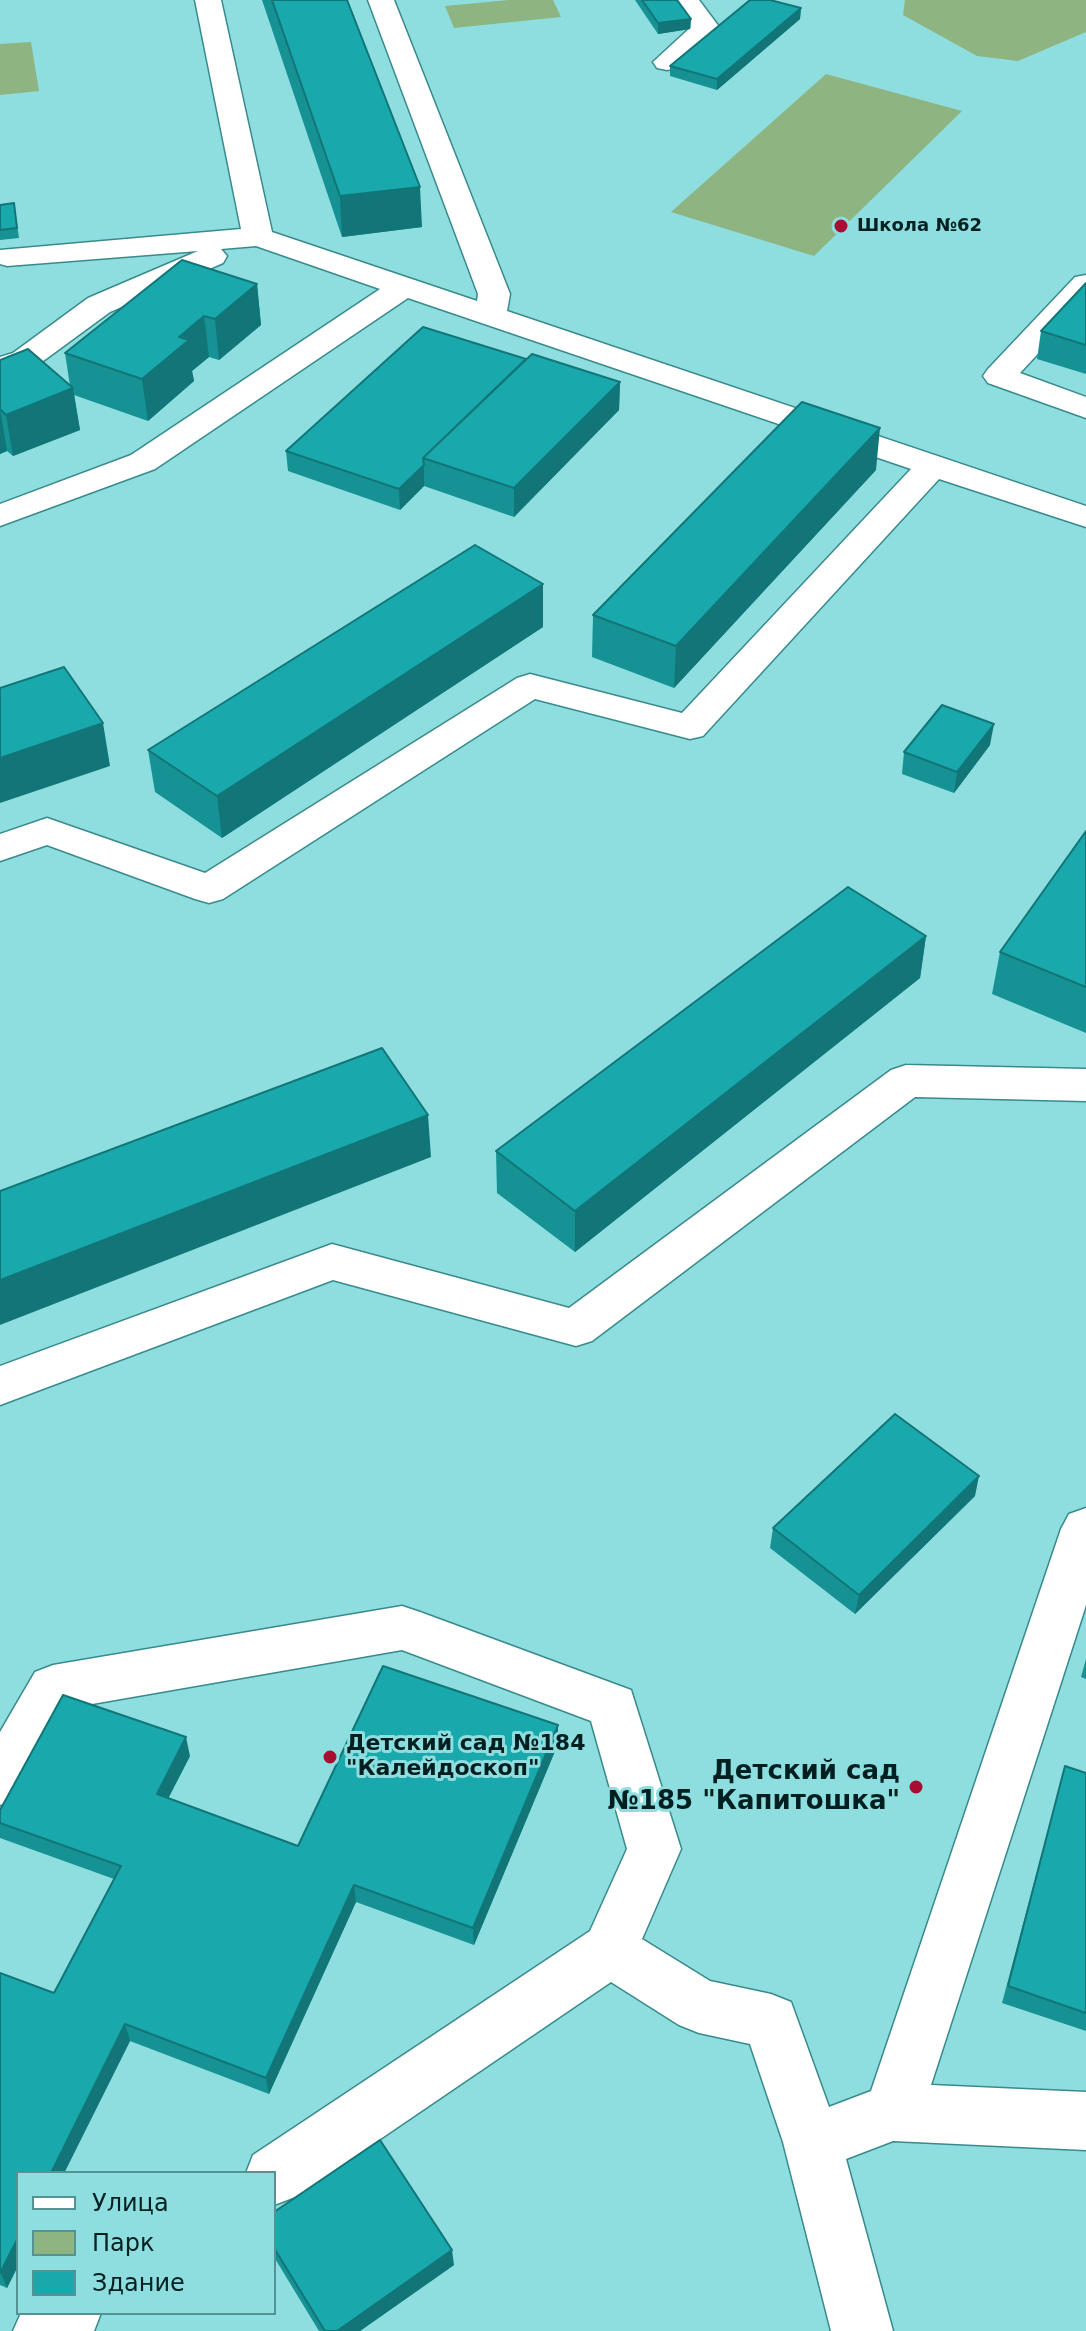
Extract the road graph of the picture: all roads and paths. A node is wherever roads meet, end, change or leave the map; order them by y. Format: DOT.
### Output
graph roads {
  1 [pos="208,0"];
  2 [pos="381,0"];
  3 [pos="685,0"];
  4 [pos="667,62"];
  5 [pos="258,237"];
  6 [pos="7,257"];
  7 [pos="1086,284"];
  8 [pos="405,286"];
  9 [pos="490,316"];
  10 [pos="0,368"];
  11 [pos="1086,408"];
  12 [pos="933,465"];
  13 [pos="0,516"];
  14 [pos="1086,517"];
  15 [pos="0,848"];
  16 [pos="1086,1085"];
  17 [pos="0,1386"];
  18 [pos="1086,1529"];
  19 [pos="0,1781"];
  20 [pos="610,1950"];
  21 [pos="893,2112"];
  22 [pos="1086,2121"];
  23 [pos="812,2142"];
  24 [pos="276,2175"];
  25 [pos="68,2315"];
  26 [pos="44,2331"];
  27 [pos="862,2331"];
  1 -- 5 [label="street"];
  2 -- 9 [label="street"];
  3 -- 4 [label="street"];
  5 -- 6 [label="street"];
  5 -- 8 [label="street"];
  5 -- 10 [label="street"];
  7 -- 11 [label="street"];
  8 -- 9 [label="street"];
  8 -- 13 [label="street"];
  9 -- 12 [label="street"];
  12 -- 14 [label="street"];
  12 -- 15 [label="street"];
  16 -- 17 [label="street"];
  18 -- 21 [label="street"];
  19 -- 20 [label="street"];
  20 -- 23 [label="street"];
  20 -- 24 [label="street"];
  21 -- 22 [label="street"];
  21 -- 23 [label="street"];
  23 -- 27 [label="street"];
  25 -- 26 [label="street"];
}
